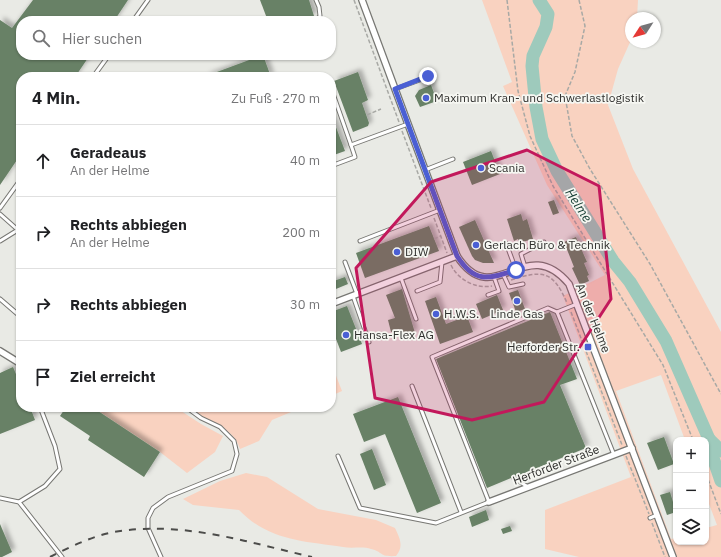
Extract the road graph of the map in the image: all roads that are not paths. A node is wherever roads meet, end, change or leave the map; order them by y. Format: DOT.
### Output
graph roads {
  1 [pos="148,0"];
  2 [pos="316,0"];
  3 [pos="362,0"];
  4 [pos="137,16"];
  5 [pos="320,16"];
  6 [pos="105,60"];
  7 [pos="97,72"];
  8 [pos="428,76"];
  9 [pos="395,89"];
  10 [pos="336,102"];
  11 [pos="408,124"];
  12 [pos="351,145"];
  13 [pos="452,159"];
  14 [pos="336,164"];
  15 [pos="425,170"];
  16 [pos="16,185"];
  17 [pos="0,208"];
  18 [pos="440,210"];
  19 [pos="0,214"];
  20 [pos="16,226"];
  21 [pos="16,231"];
  22 [pos="0,241"];
  23 [pos="360,241"];
  24 [pos="544,242"];
  25 [pos="506,243"];
  26 [pos="457,256"];
  27 [pos="345,262"];
  28 [pos="442,262"];
  29 [pos="525,267"];
  30 [pos="516,270"];
  31 [pos="503,274"];
  32 [pos="494,277"];
  33 [pos="401,278"];
  34 [pos="523,284"];
  35 [pos="417,291"];
  36 [pos="355,295"];
  37 [pos="488,295"];
  38 [pos="0,299"];
  39 [pos="336,302"];
  40 [pos="577,304"];
  41 [pos="557,312"];
  42 [pos="16,313"];
  43 [pos="416,319"];
  44 [pos="369,342"];
  45 [pos="0,351"];
  46 [pos="16,361"];
  47 [pos="412,386"];
  48 [pos="42,412"];
  49 [pos="193,412"];
  50 [pos="632,448"];
  51 [pos="614,455"];
  52 [pos="338,456"];
  53 [pos="514,478"];
  54 [pos="528,487"];
  55 [pos="0,498"];
  56 [pos="19,502"];
  57 [pos="489,502"];
  58 [pos="461,512"];
  59 [pos="657,515"];
  60 [pos="650,518"];
  61 [pos="62,557"];
  62 [pos="161,557"];
  63 [pos="673,557"];
  1 -- 4 [label="lane"];
  2 -- 5 [label="lane"];
  3 -- 9 [label="street, An der Helme"];
  6 -- 7 [label="lane"];
  8 -- 9 [label="lane"];
  9 -- 11 [label="street, An der Helme"];
  10 -- 12 [label="lane"];
  11 -- 12 [label="lane"];
  11 -- 15 [label="street, An der Helme"];
  12 -- 14 [label="lane"];
  13 -- 15 [label="lane"];
  15 -- 18 [label="street, An der Helme"];
  16 -- 17 [label="lane"];
  18 -- 23 [label="lane"];
  18 -- 26 [label="street, An der Helme"];
  19 -- 20 [label="lane"];
  21 -- 22 [label="lane"];
  24 -- 29 [label="lane"];
  25 -- 30 [label="lane"];
  26 -- 28 [label="street"];
  26 -- 32 [label="street, An der Helme"];
  27 -- 36 [label="lane"];
  28 -- 33 [label="street"];
  28 -- 35 [label="lane"];
  29 -- 30 [label="street, An der Helme"];
  29 -- 40 [label="street, An der Helme"];
  30 -- 31 [label="street, An der Helme"];
  31 -- 32 [label="street, An der Helme"];
  31 -- 34 [label="lane"];
  32 -- 37 [label="lane"];
  33 -- 36 [label="street"];
  33 -- 43 [label="lane"];
  36 -- 39 [label="street"];
  36 -- 44 [label="lane"];
  38 -- 42 [label="lane"];
  40 -- 41 [label="lane"];
  40 -- 50 [label="street, An der Helme"];
  41 -- 51 [label="lane"];
  41 -- 57 [label="lane"];
  45 -- 46 [label="street"];
  47 -- 58 [label="lane"];
  48 -- 56 [label="lane"];
  49 -- 62 [label="lane"];
  50 -- 51 [label="street, Herforder Straße"];
  50 -- 59 [label="street, An der Helme"];
  51 -- 54 [label="street, Herforder Straße"];
  52 -- 58 [label="lane"];
  53 -- 54 [label="lane"];
  54 -- 57 [label="street, Herforder Straße"];
  55 -- 56 [label="lane"];
  56 -- 61 [label="lane"];
  57 -- 58 [label="lane"];
  59 -- 60 [label="lane"];
  59 -- 63 [label="street, An der Helme"];
}
